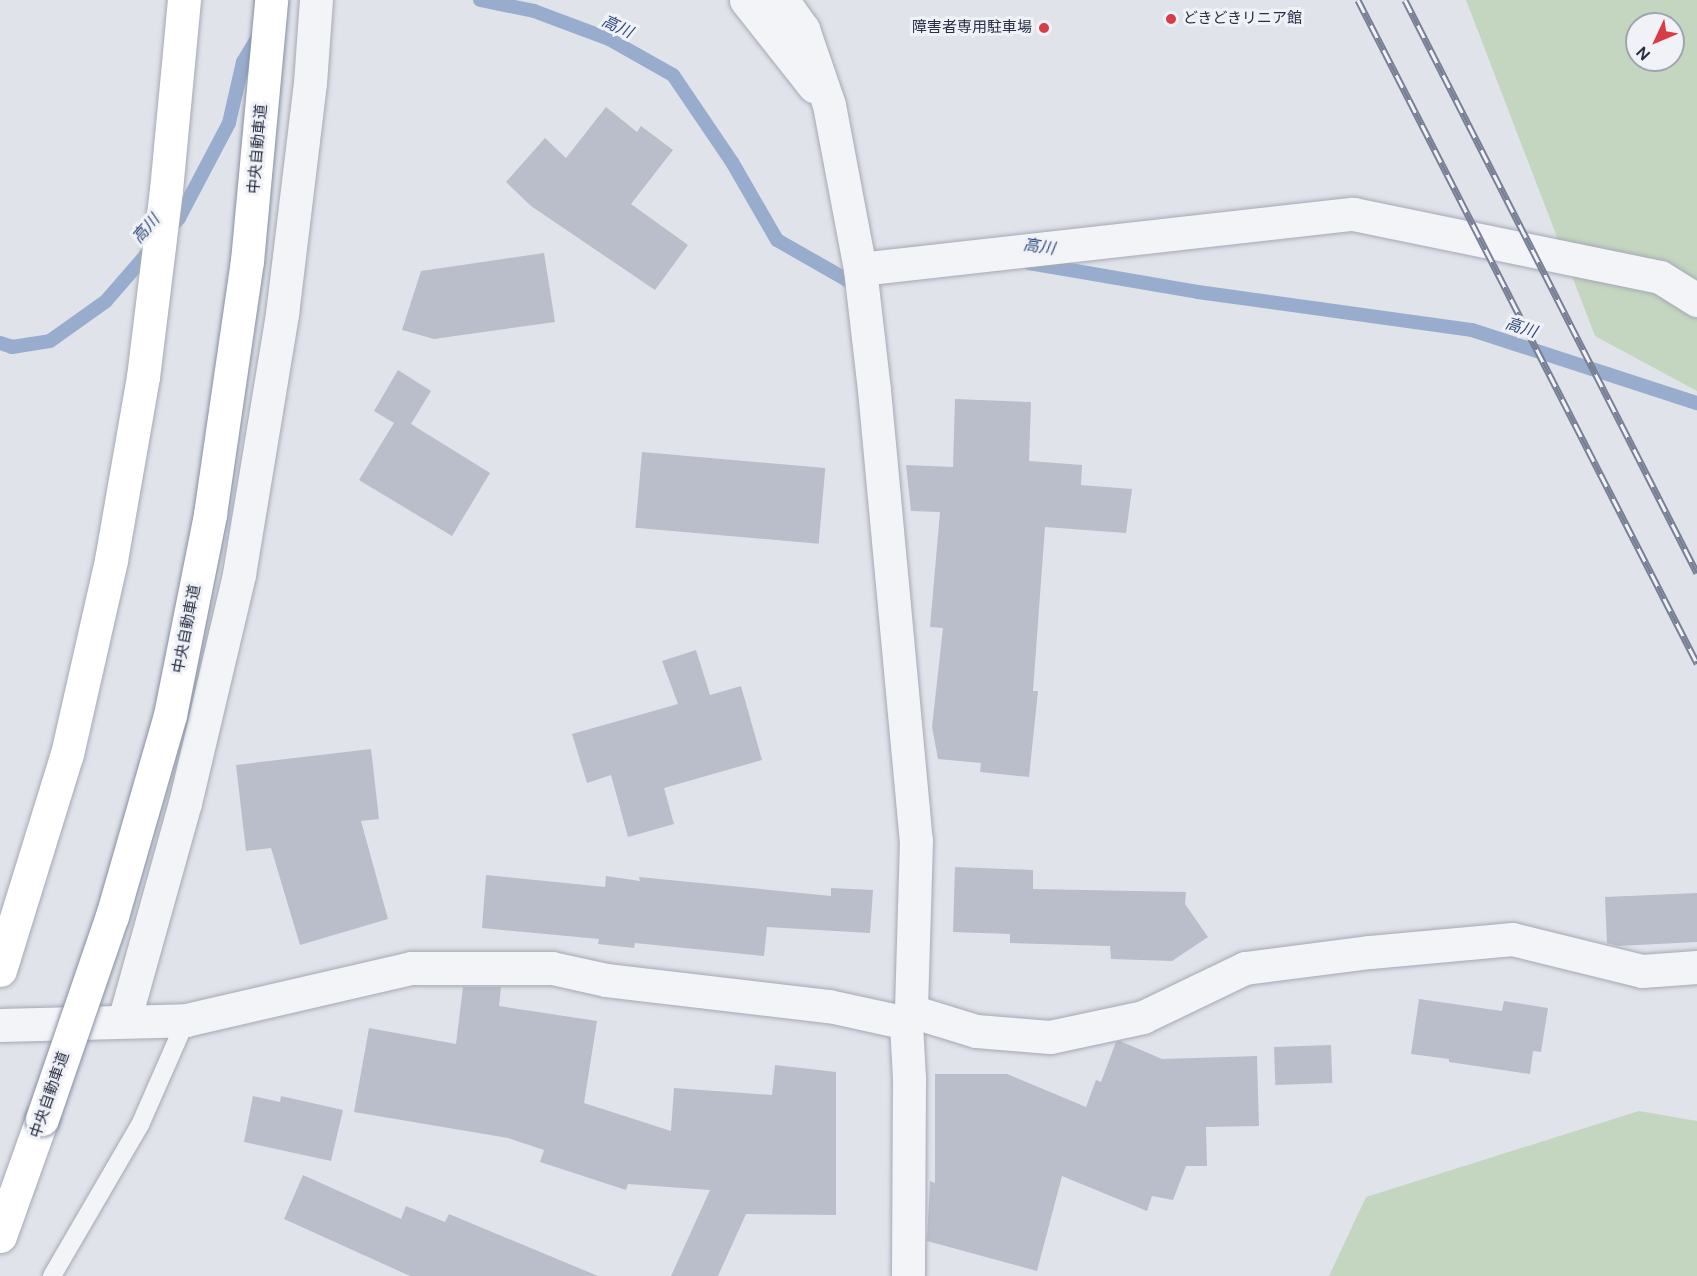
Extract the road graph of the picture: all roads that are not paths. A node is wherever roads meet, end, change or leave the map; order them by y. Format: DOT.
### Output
graph roads {
  1 [pos="184,0"];
  2 [pos="271,0"];
  3 [pos="746,0"];
  4 [pos="782,0"];
  5 [pos="316,5"];
  6 [pos="829,105"];
  7 [pos="860,269"];
  8 [pos="1697,300"];
  9 [pos="1697,967"];
  10 [pos="0,970"];
  11 [pos="908,1017"];
  12 [pos="186,1020"];
  13 [pos="124,1021"];
  14 [pos="0,1025"];
  15 [pos="0,1236"];
  16 [pos="51,1276"];
  17 [pos="908,1276"];
  1 -- 10 [label="highway"];
  2 -- 15 [label="highway, 中央自動車道, bridge"];
  3 -- 6 [label="street"];
  4 -- 6 [label="street"];
  5 -- 13 [label="street"];
  6 -- 7 [label="street"];
  7 -- 8 [label="street"];
  7 -- 11 [label="street"];
  9 -- 11 [label="street"];
  11 -- 12 [label="street"];
  11 -- 17 [label="street"];
  12 -- 13 [label="street"];
  12 -- 16 [label="lane"];
  13 -- 14 [label="street"];
}
